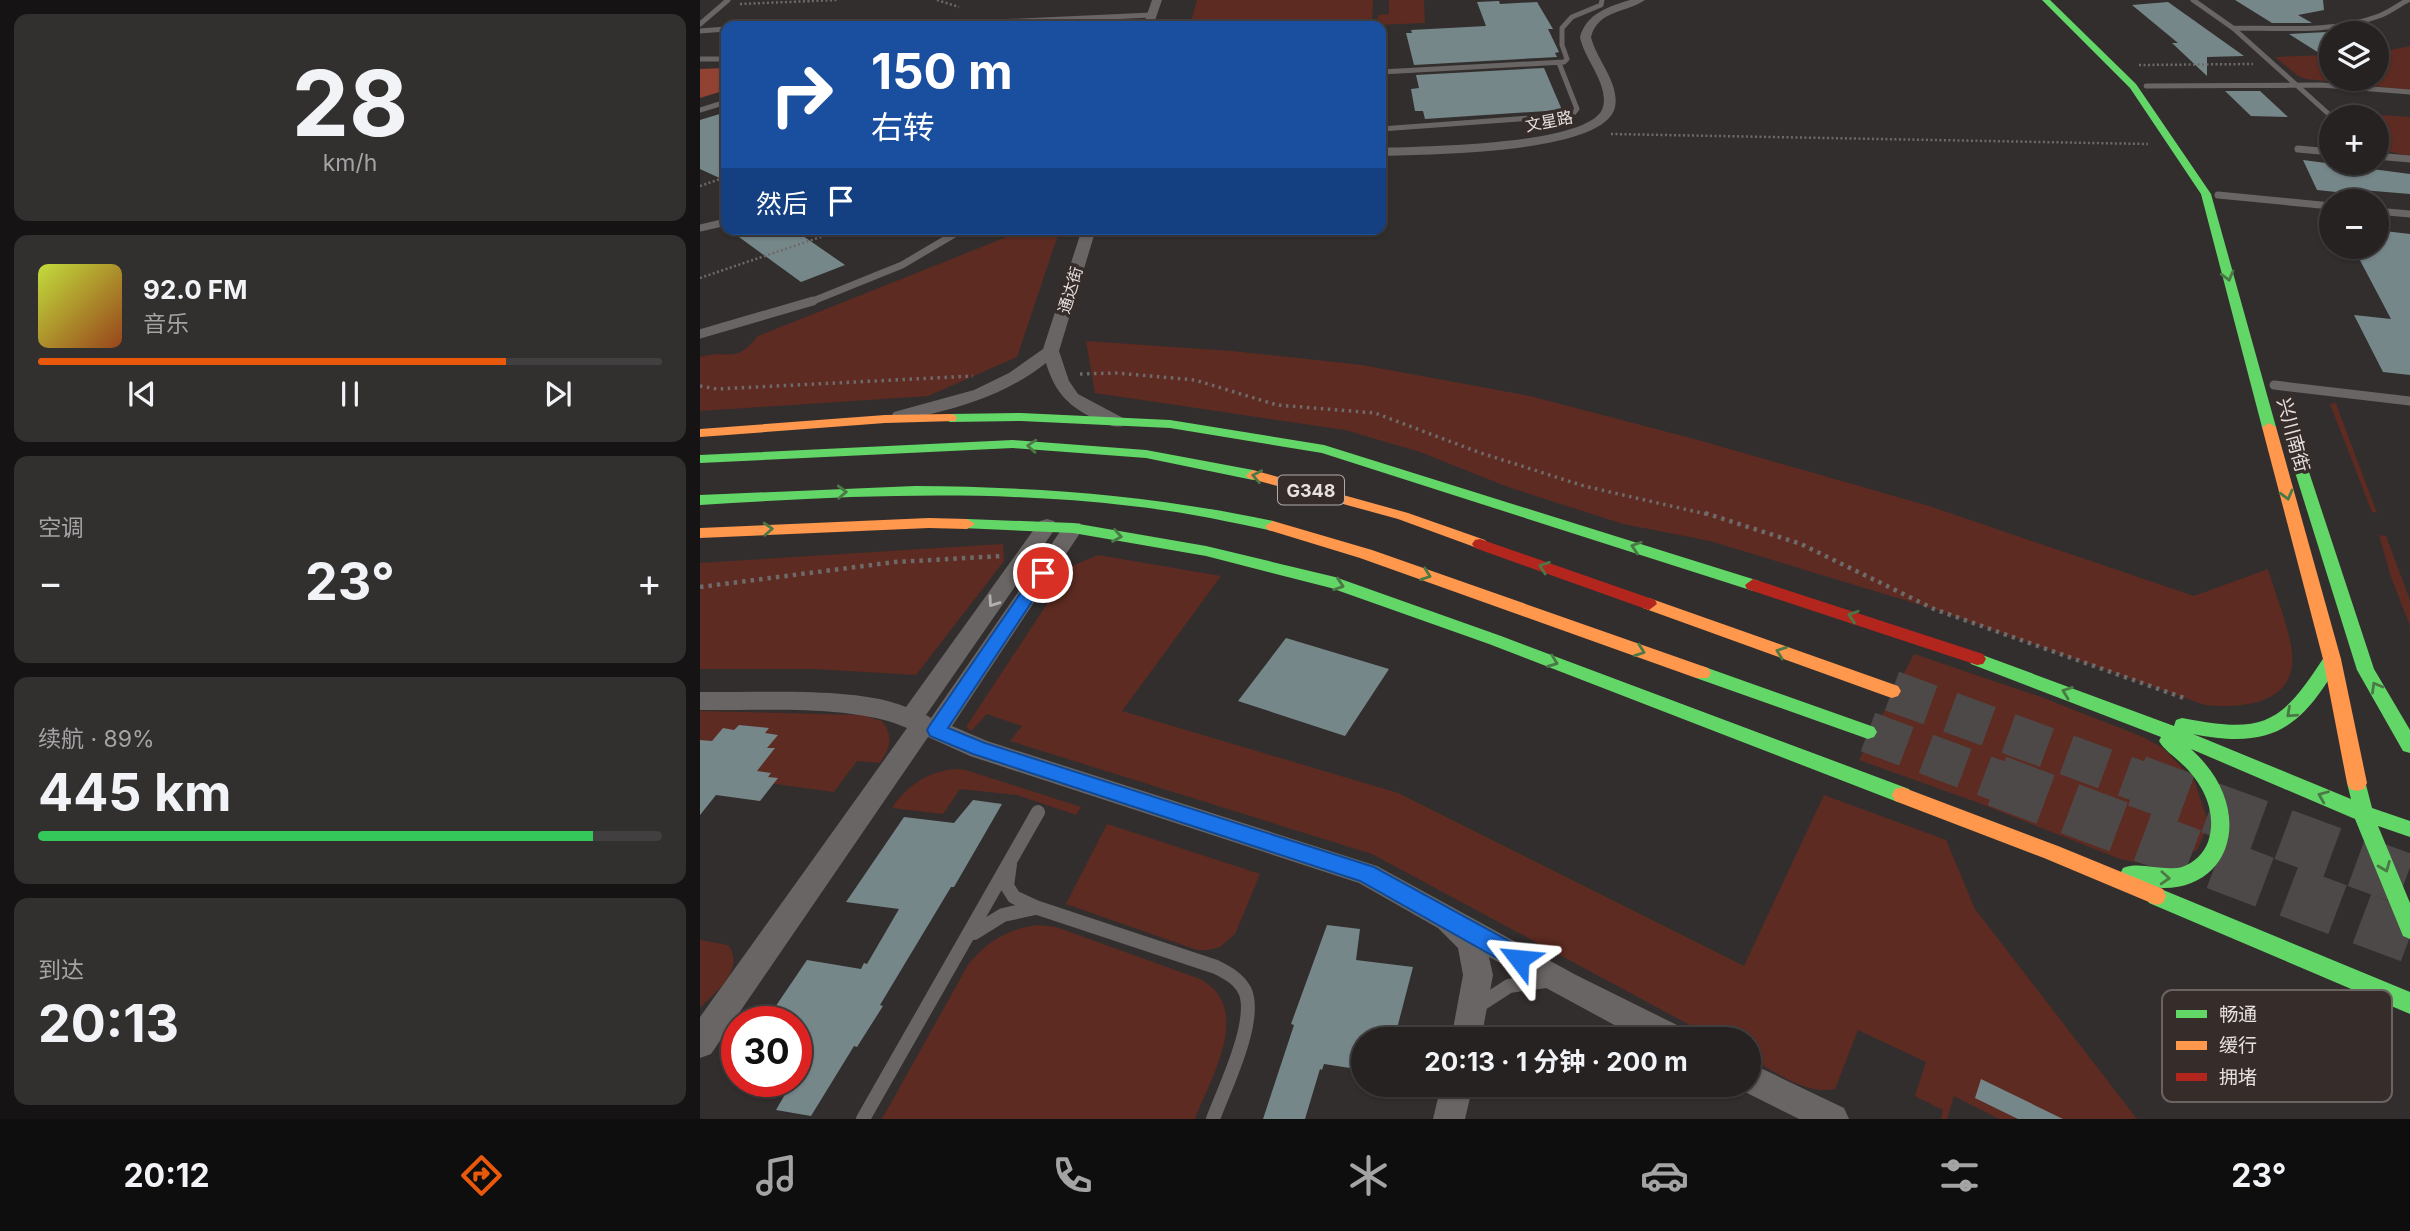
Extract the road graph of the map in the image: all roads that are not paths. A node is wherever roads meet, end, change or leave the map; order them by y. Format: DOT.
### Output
graph roads {
  1 [pos="727,0"];
  2 [pos="1157,0"];
  3 [pos="1602,0"];
  4 [pos="1640,0"];
  5 [pos="2046,0"];
  6 [pos="2055,0"];
  7 [pos="2193,0"];
  8 [pos="2408,0"];
  9 [pos="1086,18"];
  10 [pos="1020,21"];
  11 [pos="1085,21"];
  12 [pos="1150,21"];
  13 [pos="700,24"];
  14 [pos="2233,28"];
  15 [pos="721,29"];
  16 [pos="700,31"];
  17 [pos="700,59"];
  18 [pos="721,59"];
  19 [pos="1559,63"];
  20 [pos="1386,72"];
  21 [pos="2146,86"];
  22 [pos="2299,86"];
  23 [pos="2410,92"];
  24 [pos="721,104"];
  25 [pos="2319,105"];
  26 [pos="700,110"];
  27 [pos="1386,129"];
  28 [pos="2298,149"];
  29 [pos="2319,151"];
  30 [pos="1386,152"];
  31 [pos="2389,157"];
  32 [pos="2410,159"];
  33 [pos="2218,195"];
  34 [pos="2319,205"];
  35 [pos="2389,212"];
  36 [pos="2410,214"];
  37 [pos="721,223"];
  38 [pos="700,228"];
  39 [pos="954,235"];
  40 [pos="1087,235"];
  41 [pos="700,334"];
  42 [pos="1051,351"];
  43 [pos="2276,391"];
  44 [pos="2410,401"];
  45 [pos="885,419"];
  46 [pos="1117,422"];
  47 [pos="700,433"];
  48 [pos="2295,450"];
  49 [pos="700,459"];
  50 [pos="700,500"];
  51 [pos="1047,526"];
  52 [pos="1073,528"];
  53 [pos="700,533"];
  54 [pos="903,541"];
  55 [pos="2332,659"];
  56 [pos="1892,691"];
  57 [pos="700,701"];
  58 [pos="2112,709"];
  59 [pos="924,724"];
  60 [pos="1868,732"];
  61 [pos="2410,746"];
  62 [pos="1038,812"];
  63 [pos="2363,813"];
  64 [pos="2410,829"];
  65 [pos="2051,852"];
  66 [pos="1010,864"];
  67 [pos="1038,908"];
  68 [pos="1448,919"];
  69 [pos="2410,929"];
  70 [pos="964,944"];
  71 [pos="1566,985"];
  72 [pos="2379,990"];
  73 [pos="2392,995"];
  74 [pos="2410,1003"];
  75 [pos="1468,1027"];
  76 [pos="1469,1027"];
  77 [pos="1648,1027"];
  78 [pos="700,1043"];
  79 [pos="1761,1083"];
  80 [pos="1455,1097"];
  81 [pos="864,1118"];
  82 [pos="1213,1119"];
  83 [pos="1450,1119"];
  84 [pos="1833,1119"];
  1 -- 13 [label="lane"];
  2 -- 12 [label="street"];
  3 -- 19 [label="lane"];
  4 -- 30 [label="street, 文星路"];
  5 -- 55 [label="main road, 兴川南街, one-way"];
  6 -- 21 [label="main road, 兴川南街"];
  7 -- 14 [label="lane"];
  8 -- 14 [label="lane"];
  9 -- 10 [label="lane"];
  9 -- 11 [label="lane"];
  9 -- 12 [label="lane"];
  14 -- 22 [label="lane"];
  15 -- 16 [label="lane"];
  17 -- 18 [label="lane"];
  19 -- 20 [label="lane"];
  19 -- 27 [label="lane"];
  21 -- 22 [label="lane"];
  21 -- 33 [label="main road, 兴川南街"];
  22 -- 23 [label="lane"];
  22 -- 25 [label="lane"];
  24 -- 26 [label="lane"];
  28 -- 29 [label="lane"];
  31 -- 32 [label="lane"];
  33 -- 34 [label="lane"];
  33 -- 43 [label="main road, 兴川南街"];
  35 -- 36 [label="lane"];
  37 -- 38 [label="lane"];
  39 -- 41 [label="lane"];
  40 -- 42 [label="street, 通达街"];
  42 -- 45 [label="street"];
  42 -- 46 [label="street"];
  43 -- 44 [label="lane"];
  45 -- 46 [label="main road"];
  45 -- 47 [label="main road"];
  58 -- 46 [label="main road, one-way"];
  61 -- 48 [label="main road, 兴川南街, one-way"];
  56 -- 49 [label="main road, G348, one-way"];
  50 -- 60 [label="main road, G348, one-way"];
  51 -- 52 [label="main road"];
  53 -- 51 [label="main road, one-way"];
  51 -- 54 [label="main road"];
  51 -- 59 [label="street, one-way"];
  52 -- 59 [label="street"];
  52 -- 65 [label="main road, one-way"];
  55 -- 58 [label="main road, one-way"];
  55 -- 63 [label="main road, 兴川南街"];
  57 -- 59 [label="street"];
  63 -- 58 [label="main road, one-way"];
  65 -- 58 [label="main road, one-way"];
  59 -- 68 [label="street"];
  59 -- 78 [label="street"];
  62 -- 66 [label="lane"];
  63 -- 64 [label="main road"];
  63 -- 69 [label="main road, 兴川南街, one-way"];
  65 -- 72 [label="main road"];
  66 -- 67 [label="lane"];
  66 -- 70 [label="lane"];
  67 -- 70 [label="lane"];
  67 -- 82 [label="lane"];
  68 -- 71 [label="street"];
  68 -- 75 [label="street"];
  70 -- 81 [label="lane"];
  71 -- 76 [label="lane"];
  71 -- 77 [label="street"];
  73 -- 74 [label="main road"];
  79 -- 84 [label="street"];
  80 -- 83 [label="street"];
}
